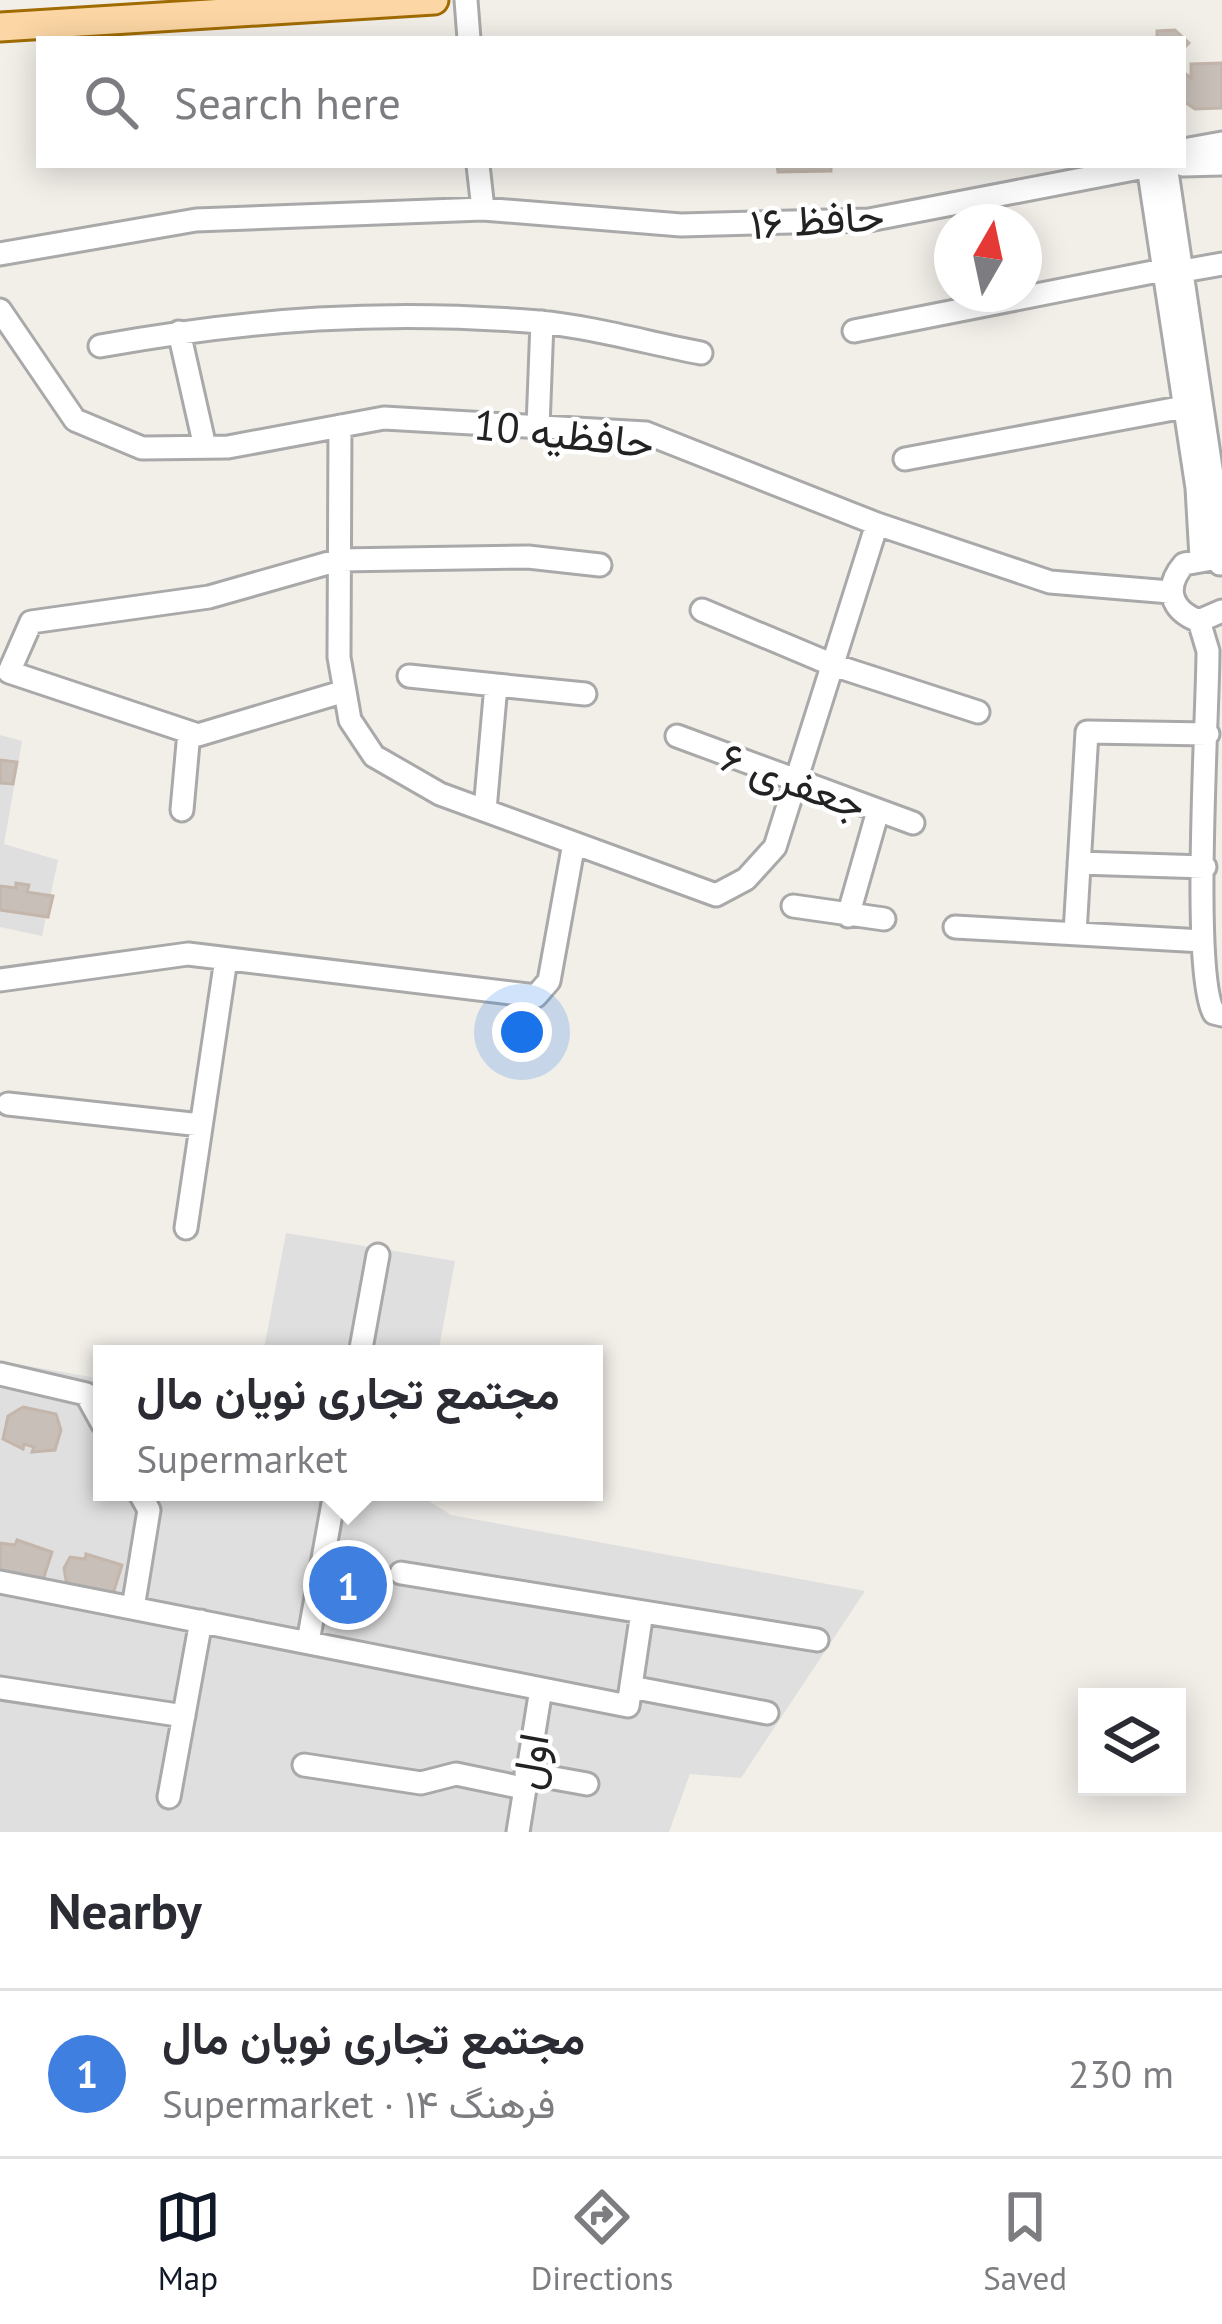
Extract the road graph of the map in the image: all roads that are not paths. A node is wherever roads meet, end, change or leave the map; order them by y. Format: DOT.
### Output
graph roads {
  1 [pos="434,0"];
  2 [pos="466,0"];
  3 [pos="282,5"];
  4 [pos="0,27"];
  5 [pos="469,36"];
  6 [pos="1222,143"];
  7 [pos="1186,149"];
  8 [pos="1222,164"];
  9 [pos="1186,165"];
  10 [pos="478,168"];
  11 [pos="1142,168"];
  12 [pos="1152,168"];
  13 [pos="1166,168"];
  14 [pos="483,209"];
  15 [pos="0,254"];
  16 [pos="1222,264"];
  17 [pos="1173,270"];
  18 [pos="0,310"];
  19 [pos="542,322"];
  20 [pos="854,331"];
  21 [pos="179,332"];
  22 [pos="100,346"];
  23 [pos="701,353"];
  24 [pos="1203,406"];
  25 [pos="340,426"];
  26 [pos="538,427"];
  27 [pos="206,447"];
  28 [pos="905,459"];
  29 [pos="877,524"];
  30 [pos="339,560"];
  31 [pos="1214,563"];
  32 [pos="600,565"];
  33 [pos="1170,592"];
  34 [pos="702,610"];
  35 [pos="1214,621"];
  36 [pos="832,665"];
  37 [pos="409,676"];
  38 [pos="496,685"];
  39 [pos="345,692"];
  40 [pos="585,694"];
  41 [pos="978,712"];
  42 [pos="189,731"];
  43 [pos="1208,734"];
  44 [pos="677,736"];
  45 [pos="795,782"];
  46 [pos="182,810"];
  47 [pos="485,810"];
  48 [pos="878,811"];
  49 [pos="913,823"];
  50 [pos="574,843"];
  51 [pos="1079,863"];
  52 [pos="1205,867"];
  53 [pos="793,906"];
  54 [pos="848,916"];
  55 [pos="884,919"];
  56 [pos="955,927"];
  57 [pos="1075,933"];
  58 [pos="1204,941"];
  59 [pos="226,958"];
  60 [pos="0,980"];
  61 [pos="1222,1015"];
  62 [pos="8,1104"];
  63 [pos="201,1126"];
  64 [pos="186,1228"];
  65 [pos="378,1255"];
  66 [pos="362,1345"];
  67 [pos="0,1374"];
  68 [pos="93,1407"];
  69 [pos="144,1501"];
  70 [pos="333,1501"];
  71 [pos="401,1574"];
  72 [pos="0,1582"];
  73 [pos="133,1608"];
  74 [pos="642,1612"];
  75 [pos="201,1621"];
  76 [pos="817,1640"];
  77 [pos="308,1642"];
  78 [pos="631,1687"];
  79 [pos="0,1688"];
  80 [pos="541,1689"];
  81 [pos="767,1713"];
  82 [pos="184,1715"];
  83 [pos="304,1765"];
  84 [pos="524,1781"];
  85 [pos="587,1784"];
  86 [pos="169,1797"];
  87 [pos="518,1832"];
  1 -- 3 [label="main road"];
  2 -- 5 [label="street"];
  3 -- 4 [label="main road"];
  6 -- 7 [label="street"];
  8 -- 9 [label="street"];
  10 -- 14 [label="street"];
  11 -- 14 [label="street, حافظ ۱۶"];
  12 -- 17 [label="street"];
  13 -- 17 [label="street"];
  14 -- 15 [label="street, حافظ ۱۶"];
  16 -- 17 [label="street"];
  17 -- 20 [label="street"];
  17 -- 24 [label="street"];
  18 -- 27 [label="street, حافظیه 10"];
  19 -- 21 [label="street"];
  19 -- 23 [label="street"];
  19 -- 26 [label="street"];
  21 -- 22 [label="street"];
  21 -- 27 [label="street"];
  24 -- 28 [label="street"];
  24 -- 31 [label="street"];
  25 -- 26 [label="street, حافظیه 10"];
  25 -- 27 [label="street, حافظیه 10"];
  25 -- 30 [label="street"];
  26 -- 29 [label="street, حافظیه 10"];
  29 -- 33 [label="street, حافظیه 10"];
  29 -- 36 [label="street"];
  30 -- 32 [label="street"];
  30 -- 39 [label="street"];
  30 -- 42 [label="street"];
  31 -- 33 [label="street"];
  33 -- 35 [label="street"];
  34 -- 36 [label="street"];
  35 -- 43 [label="street"];
  36 -- 41 [label="street"];
  36 -- 45 [label="street"];
  37 -- 38 [label="street"];
  38 -- 40 [label="street"];
  38 -- 47 [label="street"];
  39 -- 42 [label="street"];
  39 -- 47 [label="street"];
  42 -- 46 [label="street"];
  43 -- 51 [label="street"];
  43 -- 52 [label="street"];
  44 -- 45 [label="street, جعفری ۶"];
  45 -- 48 [label="street, جعفری ۶"];
  45 -- 50 [label="street"];
  47 -- 50 [label="street"];
  48 -- 49 [label="street, جعفری ۶"];
  48 -- 54 [label="street"];
  50 -- 59 [label="street"];
  51 -- 52 [label="street"];
  51 -- 57 [label="street"];
  52 -- 58 [label="street"];
  53 -- 54 [label="street"];
  54 -- 55 [label="street"];
  56 -- 57 [label="street"];
  57 -- 58 [label="street"];
  58 -- 61 [label="street"];
  59 -- 60 [label="street"];
  59 -- 63 [label="street"];
  62 -- 63 [label="street"];
  63 -- 64 [label="street"];
  65 -- 66 [label="street"];
  67 -- 68 [label="street"];
  69 -- 73 [label="street"];
  70 -- 77 [label="street"];
  71 -- 74 [label="street"];
  72 -- 73 [label="street"];
  73 -- 75 [label="street"];
  74 -- 76 [label="street"];
  74 -- 78 [label="street"];
  75 -- 77 [label="street"];
  75 -- 82 [label="street"];
  77 -- 80 [label="street"];
  78 -- 80 [label="street"];
  78 -- 81 [label="street"];
  79 -- 82 [label="street"];
  80 -- 84 [label="street, اول"];
  82 -- 86 [label="street"];
  83 -- 84 [label="street"];
  84 -- 85 [label="street"];
  84 -- 87 [label="street, اول"];
}
